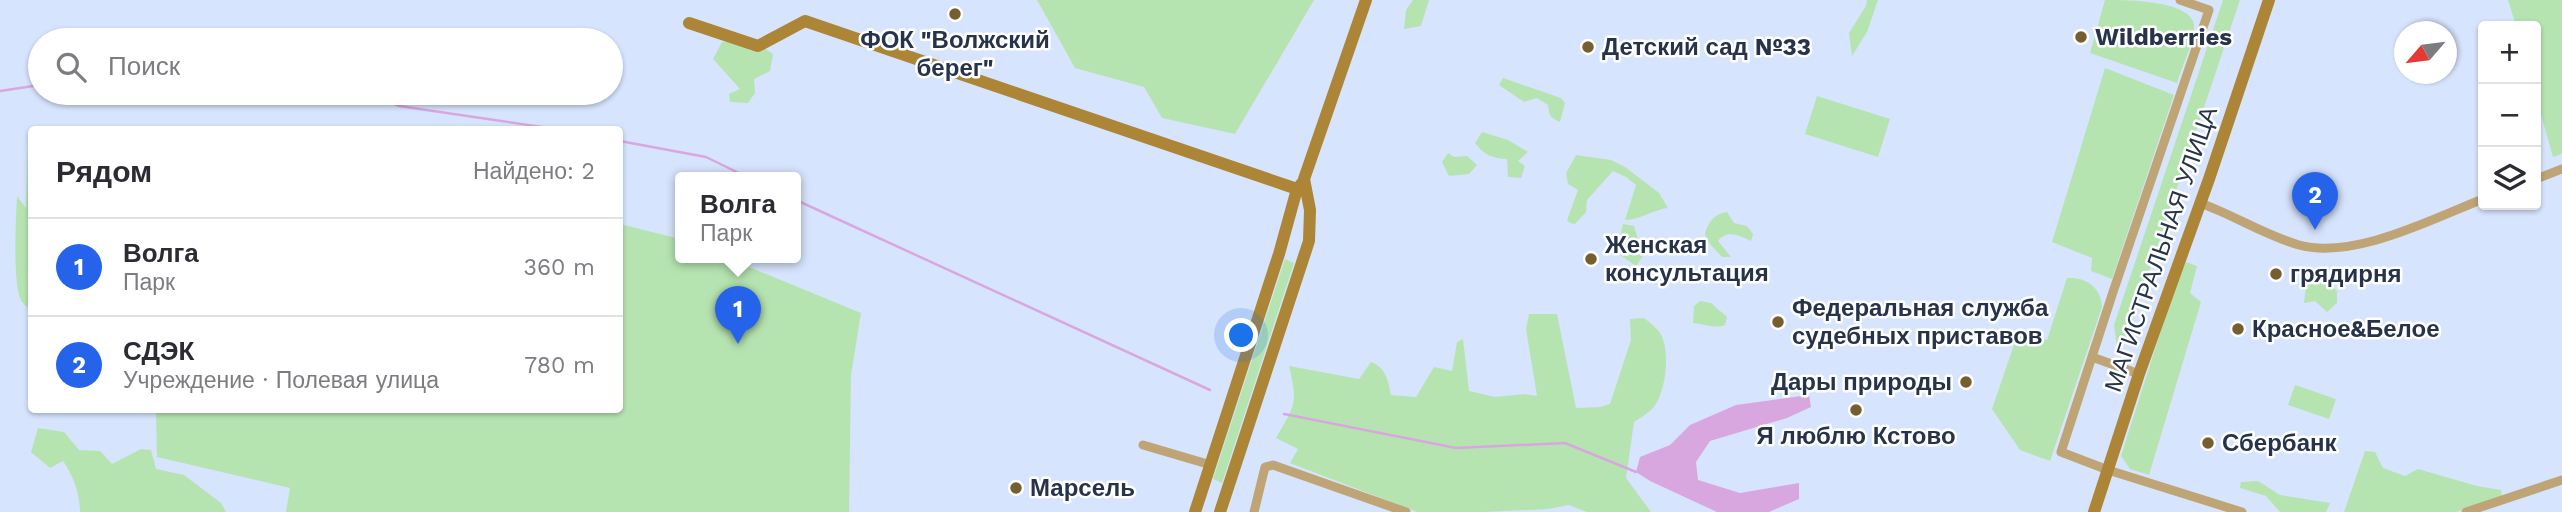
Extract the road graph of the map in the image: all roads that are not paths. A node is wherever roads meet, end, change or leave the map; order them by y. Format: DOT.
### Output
graph roads {
  1 [pos="1366,0"];
  2 [pos="2180,0"];
  3 [pos="2269,0"];
  4 [pos="689,23"];
  5 [pos="2562,169"];
  6 [pos="2541,177"];
  7 [pos="1301,184"];
  8 [pos="2478,201"];
  9 [pos="2200,204"];
  10 [pos="1284,235"];
  11 [pos="1310,240"];
  12 [pos="2092,357"];
  13 [pos="2139,374"];
  14 [pos="1143,445"];
  15 [pos="1211,465"];
  16 [pos="2108,470"];
  17 [pos="2562,480"];
  18 [pos="1195,512"];
  19 [pos="1220,512"];
  20 [pos="1254,512"];
  21 [pos="1406,512"];
  22 [pos="2094,512"];
  23 [pos="2242,512"];
  24 [pos="2466,512"];
  1 -- 7 [label="street"];
  2 -- 12 [label="street"];
  3 -- 9 [label="street, МАГИСТРАЛЬНАЯ УЛИЦА"];
  4 -- 7 [label="street"];
  5 -- 6 [label="street"];
  7 -- 10 [label="street"];
  7 -- 11 [label="street"];
  8 -- 9 [label="street"];
  9 -- 13 [label="street, МАГИСТРАЛЬНАЯ УЛИЦА"];
  10 -- 11 [label="street"];
  10 -- 15 [label="street"];
  11 -- 19 [label="street"];
  12 -- 13 [label="street"];
  12 -- 16 [label="street"];
  13 -- 16 [label="street, МАГИСТРАЛЬНАЯ УЛИЦА"];
  14 -- 15 [label="street"];
  15 -- 18 [label="street"];
  16 -- 22 [label="street, МАГИСТРАЛЬНАЯ УЛИЦА"];
  16 -- 23 [label="street"];
  17 -- 24 [label="street"];
  20 -- 21 [label="street"];
}
